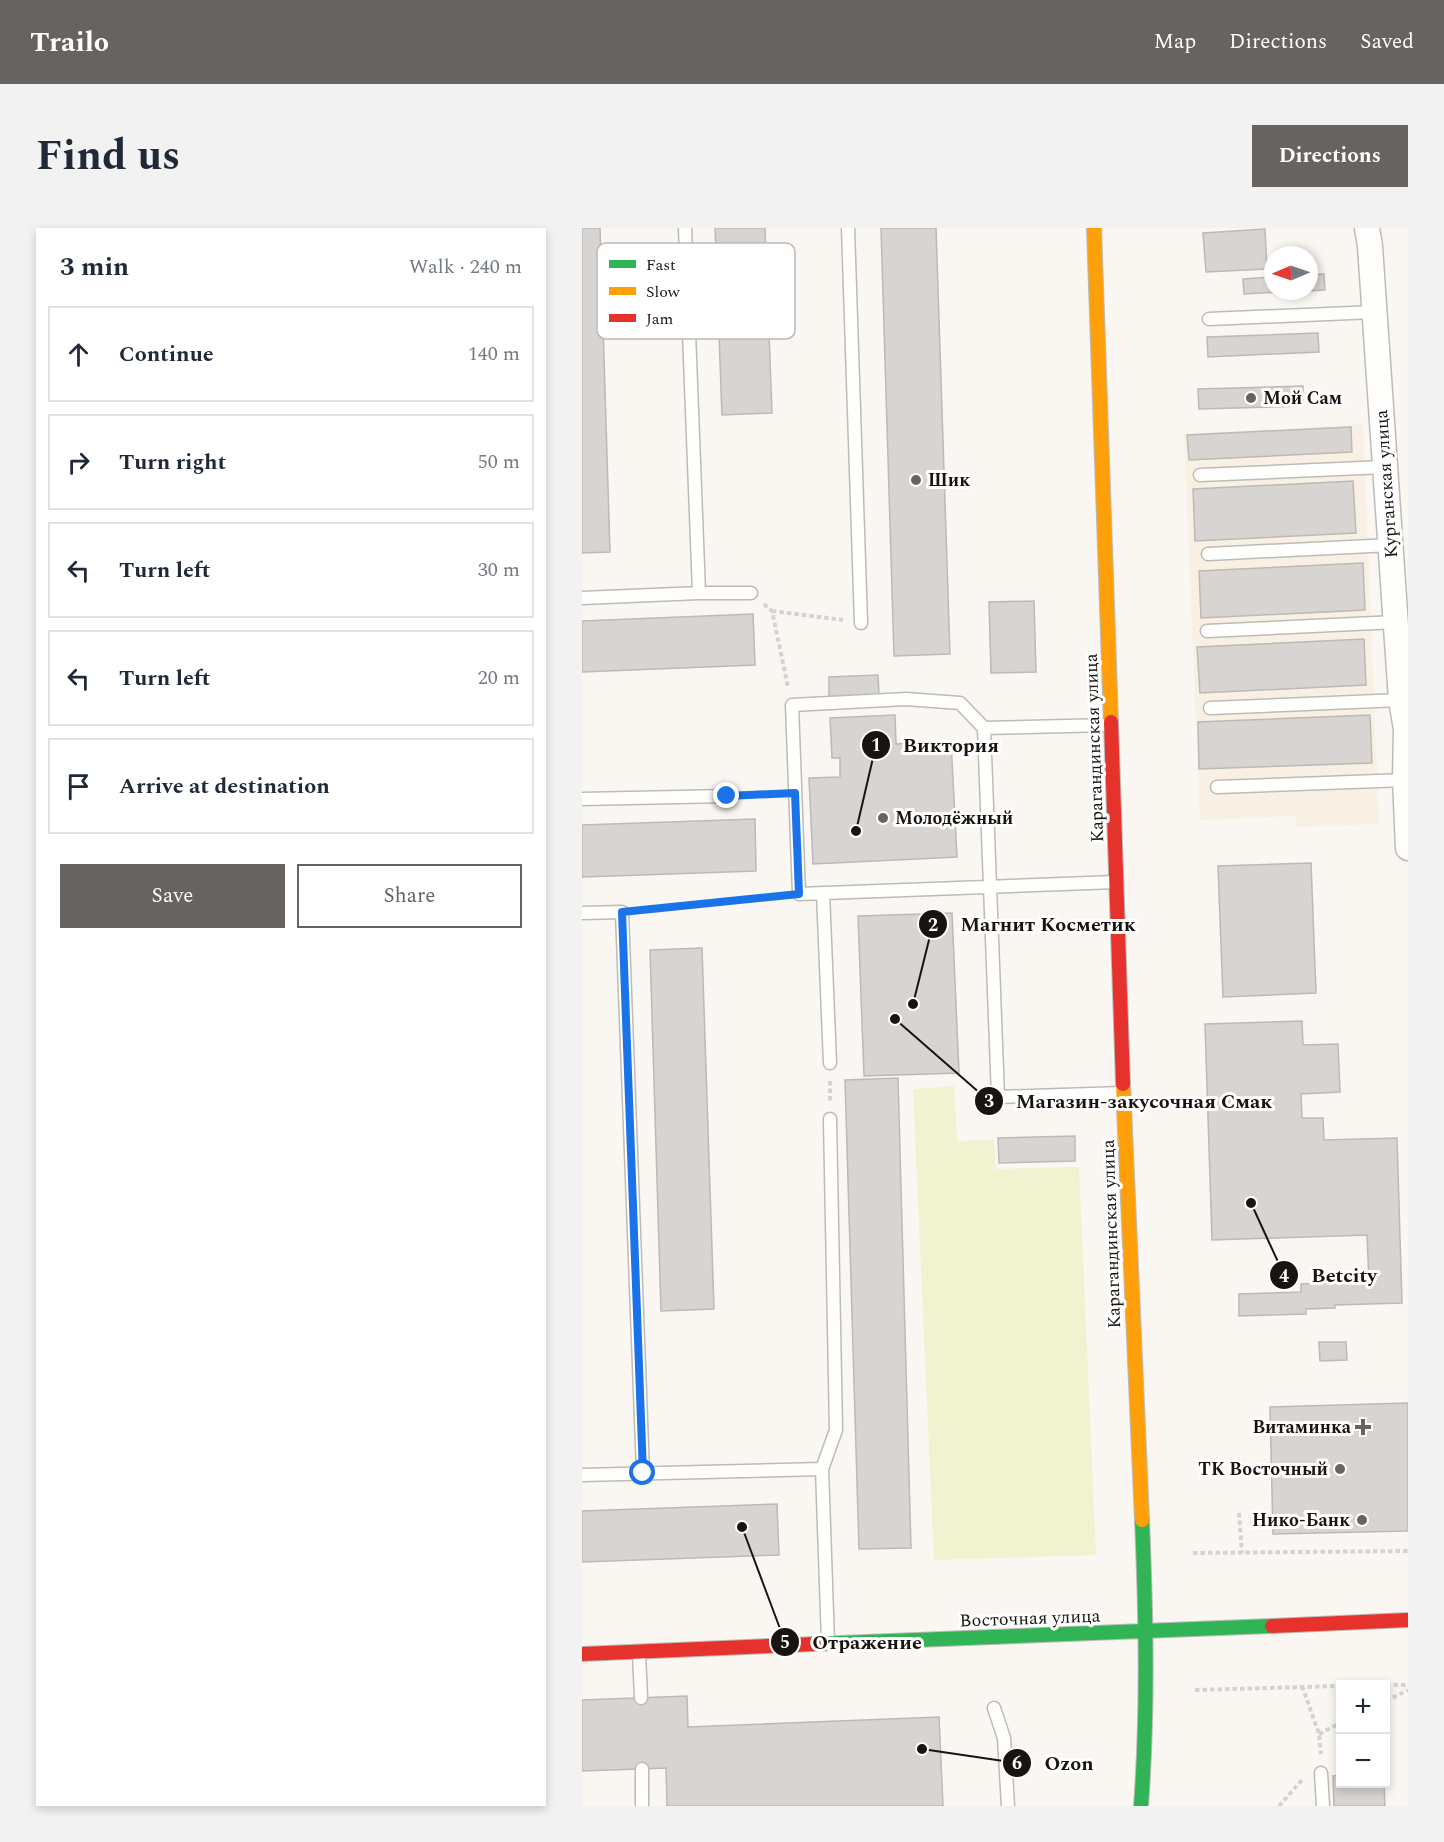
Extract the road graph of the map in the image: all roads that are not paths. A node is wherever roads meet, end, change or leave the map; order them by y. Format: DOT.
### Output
graph roads {
  1 [pos="685,228"];
  2 [pos="848,228"];
  3 [pos="1094,228"];
  4 [pos="1366,228"];
  5 [pos="686,243"];
  6 [pos="1374,312"];
  7 [pos="1209,319"];
  8 [pos="689,339"];
  9 [pos="1385,466"];
  10 [pos="1200,475"];
  11 [pos="1391,545"];
  12 [pos="1208,554"];
  13 [pos="699,593"];
  14 [pos="751,593"];
  15 [pos="582,598"];
  16 [pos="1396,622"];
  17 [pos="861,623"];
  18 [pos="1207,632"];
  19 [pos="1403,647"];
  20 [pos="1401,700"];
  21 [pos="1210,708"];
  22 [pos="1112,724"];
  23 [pos="984,728"];
  24 [pos="1404,780"];
  25 [pos="1218,787"];
  26 [pos="727,796"];
  27 [pos="582,799"];
  28 [pos="1408,848"];
  29 [pos="1117,882"];
  30 [pos="989,887"];
  31 [pos="823,893"];
  32 [pos="582,913"];
  33 [pos="830,1063"];
  34 [pos="1124,1093"];
  35 [pos="830,1119"];
  36 [pos="822,1469"];
  37 [pos="643,1473"];
  38 [pos="582,1475"];
  39 [pos="1408,1620"];
  40 [pos="1147,1631"];
  41 [pos="828,1644"];
  42 [pos="639,1652"];
  43 [pos="582,1654"];
  44 [pos="641,1698"];
  45 [pos="994,1708"];
  46 [pos="642,1769"];
  47 [pos="1322,1773"];
  48 [pos="642,1806"];
  49 [pos="1008,1806"];
  50 [pos="1141,1806"];
  51 [pos="1323,1806"];
  1 -- 5 [label="lane"];
  2 -- 17 [label="lane"];
  3 -- 22 [label="main road, Карагандинская улица"];
  4 -- 6 [label="street, Курганская улица"];
  6 -- 7 [label="lane"];
  6 -- 9 [label="street, Курганская улица"];
  8 -- 13 [label="lane"];
  9 -- 10 [label="lane"];
  9 -- 11 [label="street, Курганская улица"];
  11 -- 12 [label="lane"];
  11 -- 16 [label="street, Курганская улица"];
  13 -- 14 [label="lane"];
  13 -- 15 [label="lane"];
  16 -- 18 [label="lane"];
  16 -- 19 [label="street, Курганская улица"];
  19 -- 20 [label="street, Курганская улица"];
  20 -- 21 [label="lane"];
  20 -- 24 [label="street, Курганская улица"];
  22 -- 23 [label="lane"];
  22 -- 29 [label="main road, Карагандинская улица"];
  23 -- 30 [label="lane"];
  23 -- 31 [label="lane"];
  24 -- 25 [label="lane"];
  24 -- 28 [label="street, Курганская улица"];
  26 -- 27 [label="lane"];
  29 -- 30 [label="lane"];
  29 -- 34 [label="main road, Карагандинская улица"];
  30 -- 31 [label="lane"];
  30 -- 34 [label="lane"];
  31 -- 33 [label="lane"];
  32 -- 37 [label="lane"];
  34 -- 40 [label="main road, Карагандинская улица"];
  35 -- 36 [label="lane"];
  36 -- 37 [label="lane"];
  36 -- 41 [label="lane"];
  37 -- 38 [label="lane"];
  39 -- 40 [label="main road, Восточная улица"];
  40 -- 41 [label="main road, Восточная улица"];
  40 -- 50 [label="main road, Карагандинская улица"];
  41 -- 42 [label="main road, Восточная улица"];
  42 -- 43 [label="main road, Восточная улица"];
  42 -- 44 [label="lane"];
  45 -- 49 [label="lane"];
  46 -- 48 [label="lane"];
  47 -- 51 [label="lane"];
}
